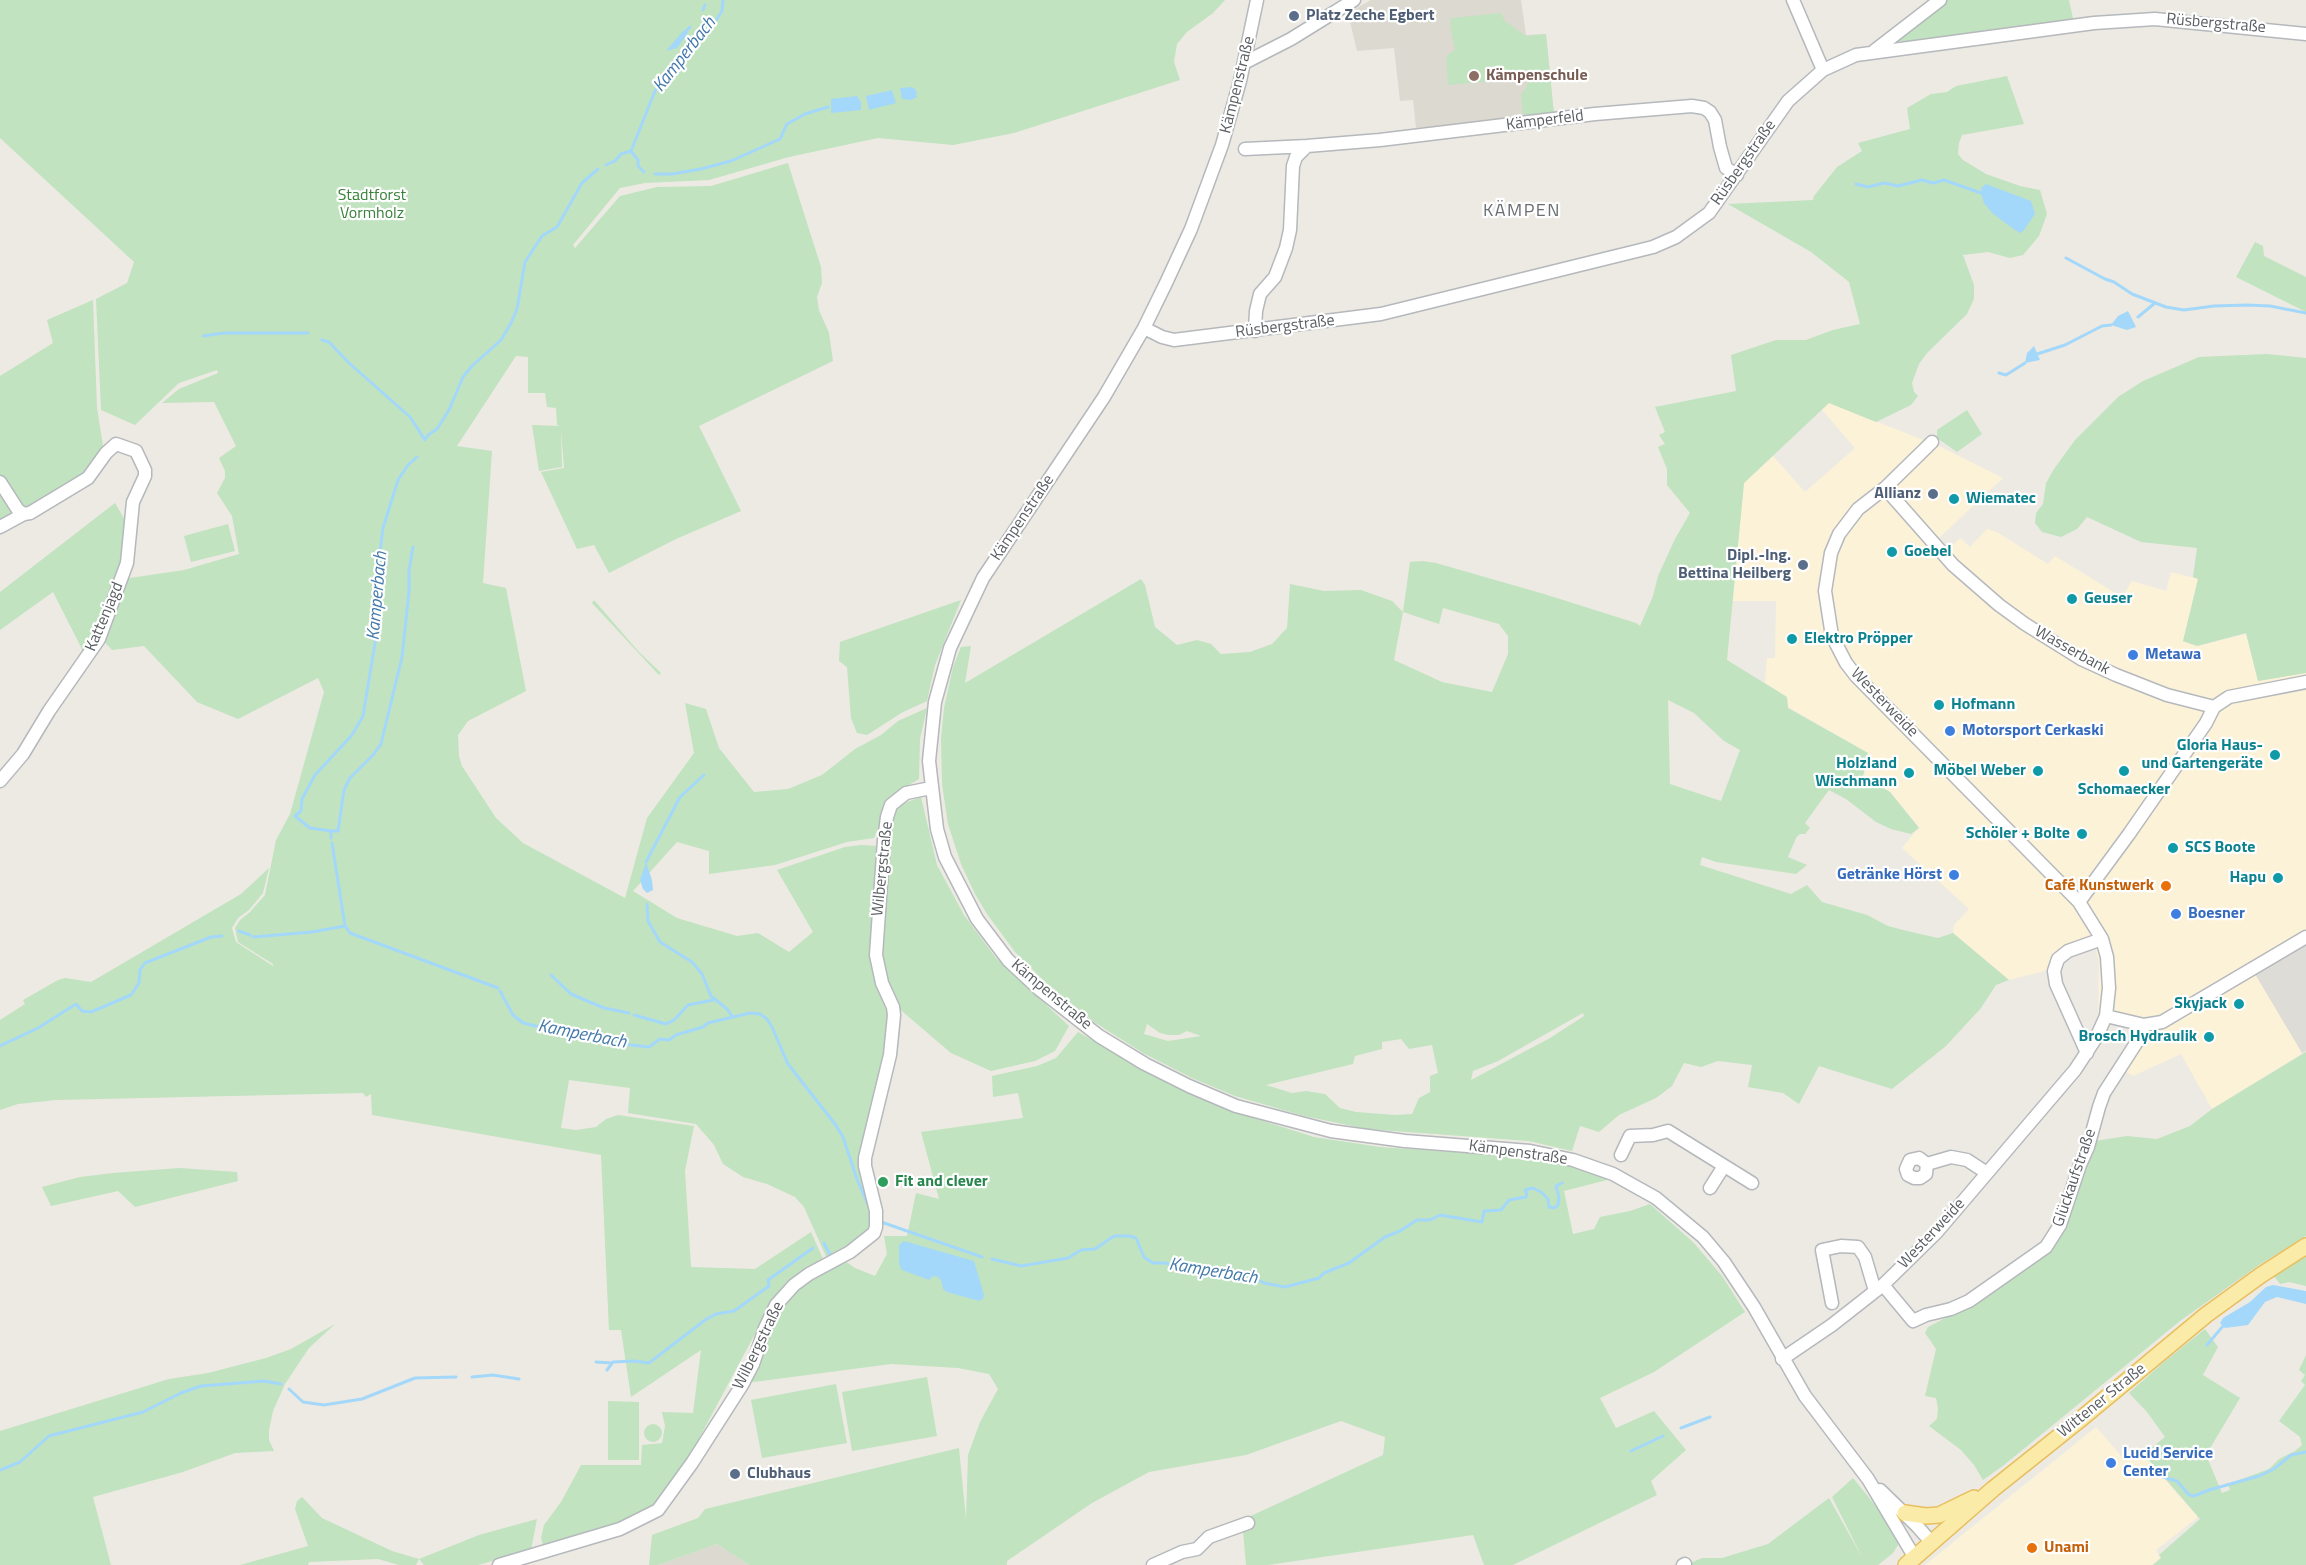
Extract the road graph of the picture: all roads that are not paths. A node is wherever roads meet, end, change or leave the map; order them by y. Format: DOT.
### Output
graph roads {
  1 [pos="1257,0"];
  2 [pos="1354,0"];
  3 [pos="1793,0"];
  4 [pos="1940,0"];
  5 [pos="1335,5"];
  6 [pos="2306,34"];
  7 [pos="1873,52"];
  8 [pos="1245,63"];
  9 [pos="1823,70"];
  10 [pos="1307,146"];
  11 [pos="1245,149"];
  12 [pos="1737,175"];
  13 [pos="1144,328"];
  14 [pos="1254,331"];
  15 [pos="1932,442"];
  16 [pos="0,483"];
  17 [pos="1885,488"];
  18 [pos="24,514"];
  19 [pos="0,528"];
  20 [pos="2306,682"];
  21 [pos="2214,707"];
  22 [pos="0,781"];
  23 [pos="931,788"];
  24 [pos="2079,902"];
  25 [pos="2306,937"];
  26 [pos="2102,939"];
  27 [pos="2106,1016"];
  28 [pos="2144,1025"];
  29 [pos="2087,1053"];
  30 [pos="1621,1155"];
  31 [pos="1927,1164"];
  32 [pos="1724,1166"];
  33 [pos="1987,1173"];
  34 [pos="1752,1184"];
  35 [pos="1710,1188"];
  36 [pos="2306,1246"];
  37 [pos="1879,1288"];
  38 [pos="1832,1303"];
  39 [pos="1782,1359"];
  40 [pos="1868,1479"];
  41 [pos="1993,1489"];
  42 [pos="1905,1513"];
  43 [pos="1248,1523"];
  44 [pos="1932,1543"];
  45 [pos="1910,1561"];
  46 [pos="499,1565"];
  47 [pos="1154,1565"];
  1 -- 8 [label="street, Kämpenstraße"];
  2 -- 5 [label="street"];
  3 -- 9 [label="street"];
  4 -- 7 [label="street"];
  5 -- 8 [label="street"];
  6 -- 7 [label="street, Rüsbergstraße"];
  7 -- 9 [label="street, Rüsbergstraße"];
  8 -- 13 [label="street, Kämpenstraße"];
  9 -- 12 [label="street, Rüsbergstraße"];
  10 -- 11 [label="street, Kämperfeld"];
  10 -- 12 [label="street, Kämperfeld"];
  10 -- 14 [label="street"];
  12 -- 14 [label="street, Rüsbergstraße"];
  13 -- 14 [label="street, Rüsbergstraße"];
  13 -- 23 [label="street, Kämpenstraße"];
  15 -- 17 [label="street, Westerweide"];
  16 -- 18 [label="street"];
  17 -- 21 [label="street, Wasserbank"];
  17 -- 24 [label="street, Westerweide"];
  18 -- 19 [label="street"];
  18 -- 22 [label="street, Kattenjagd"];
  20 -- 21 [label="street"];
  21 -- 24 [label="street"];
  23 -- 39 [label="street, Kämpenstraße"];
  23 -- 46 [label="street, Wilbergstraße"];
  24 -- 26 [label="street, Westerweide"];
  25 -- 28 [label="street"];
  26 -- 27 [label="street, Westerweide"];
  26 -- 29 [label="street"];
  27 -- 28 [label="street"];
  27 -- 29 [label="street, Westerweide"];
  28 -- 37 [label="street, Glückaufstraße"];
  29 -- 33 [label="street, Westerweide"];
  30 -- 32 [label="street"];
  31 -- 33 [label="street"];
  32 -- 34 [label="street"];
  32 -- 35 [label="street"];
  33 -- 37 [label="street, Westerweide"];
  36 -- 41 [label="main road, Wittener Straße"];
  37 -- 38 [label="street"];
  37 -- 39 [label="street, Westerweide"];
  39 -- 40 [label="street, Kämpenstraße"];
  40 -- 42 [label="street, Kämpenstraße"];
  40 -- 45 [label="street, Kämpenstraße"];
  41 -- 42 [label="main road"];
  41 -- 44 [label="main road, Wittener Straße"];
  42 -- 44 [label="street, Kämpenstraße"];
  43 -- 47 [label="street"];
  44 -- 45 [label="main road, Wittener Straße"];
}
